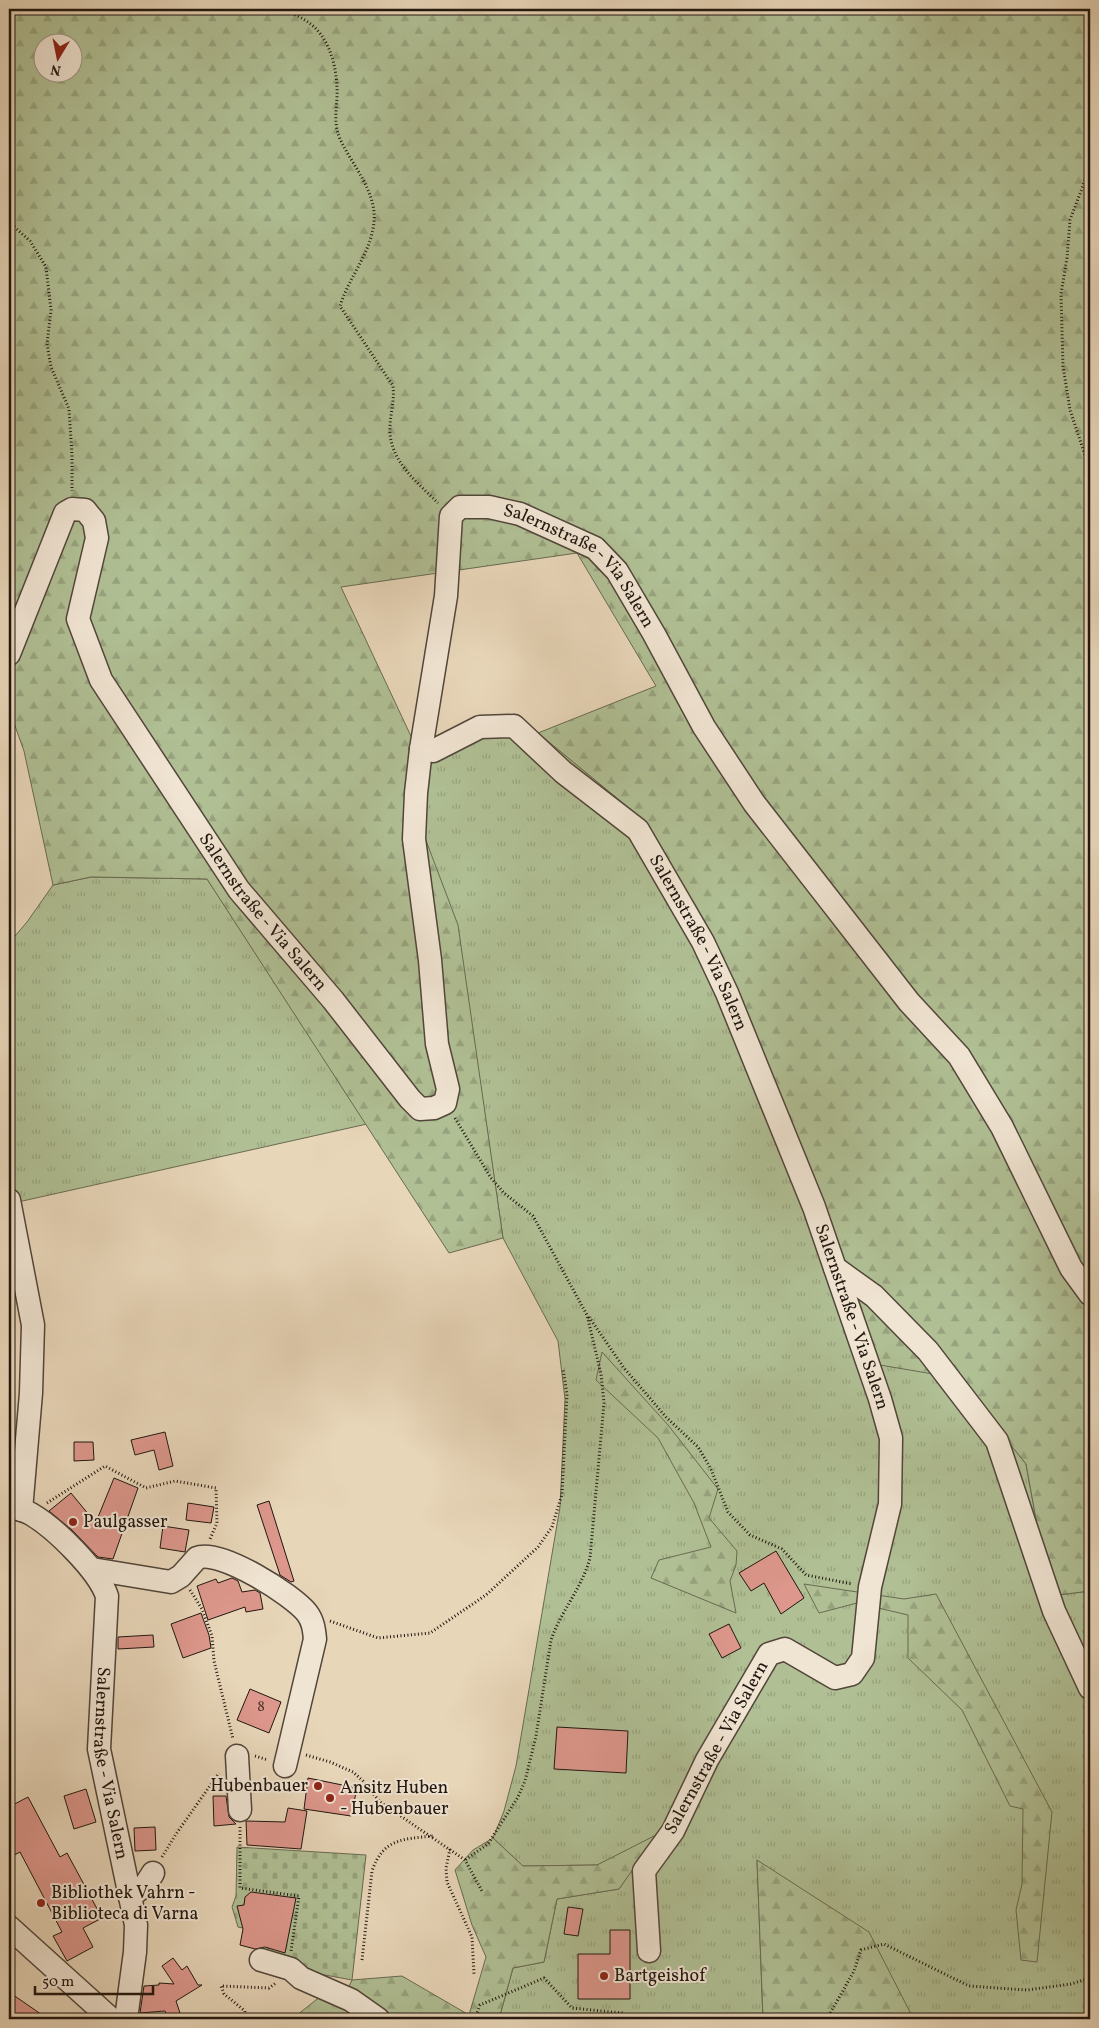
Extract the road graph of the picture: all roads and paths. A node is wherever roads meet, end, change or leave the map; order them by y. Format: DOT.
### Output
graph roads {
  1 [pos="282,9"];
  2 [pos="1090,167"];
  3 [pos="9,222"];
  4 [pos="1090,470"];
  5 [pos="72,508"];
  6 [pos="451,516"];
  7 [pos="9,654"];
  8 [pos="421,749"];
  9 [pos="445,1103"];
  10 [pos="9,1200"];
  11 [pos="835,1268"];
  12 [pos="1090,1294"];
  13 [pos="588,1315"];
  14 [pos="563,1369"];
  15 [pos="20,1510"];
  16 [pos="202,1555"];
  17 [pos="92,1569"];
  18 [pos="123,1574"];
  19 [pos="181,1576"];
  20 [pos="870,1587"];
  21 [pos="107,1596"];
  22 [pos="301,1606"];
  23 [pos="1090,1688"];
  24 [pos="237,1756"];
  25 [pos="287,1758"];
  26 [pos="240,1810"];
  27 [pos="433,1836"];
  28 [pos="241,1847"];
  29 [pos="450,1849"];
  30 [pos="465,1860"];
  31 [pos="153,1873"];
  32 [pos="482,1892"];
  33 [pos="130,1896"];
  34 [pos="9,1928"];
  35 [pos="649,1951"];
  36 [pos="261,1960"];
  37 [pos="362,1960"];
  38 [pos="288,1968"];
  39 [pos="474,1974"];
  40 [pos="1090,1978"];
  41 [pos="111,2019"];
  42 [pos="126,2019"];
  43 [pos="246,2019"];
  44 [pos="378,2019"];
  45 [pos="475,2019"];
  46 [pos="633,2019"];
  47 [pos="827,2019"];
  1 -- 6 [label="path"];
  2 -- 4 [label="path"];
  3 -- 5 [label="path"];
  5 -- 7 [label="street"];
  5 -- 9 [label="street, Salernstraße - Via Salern"];
  6 -- 8 [label="street"];
  6 -- 12 [label="street, Salernstraße - Via Salern"];
  8 -- 9 [label="street"];
  8 -- 11 [label="street, Salernstraße - Via Salern"];
  9 -- 13 [label="path"];
  10 -- 15 [label="street"];
  11 -- 20 [label="street, Salernstraße - Via Salern"];
  11 -- 23 [label="street"];
  13 -- 20 [label="path"];
  13 -- 30 [label="path"];
  14 -- 22 [label="path"];
  15 -- 16 [label="path"];
  15 -- 17 [label="street, Salernstraße - Via Salern"];
  16 -- 19 [label="street"];
  16 -- 22 [label="street"];
  17 -- 18 [label="street"];
  17 -- 21 [label="street, Salernstraße - Via Salern"];
  18 -- 19 [label="street"];
  18 -- 21 [label="street"];
  19 -- 24 [label="path"];
  20 -- 35 [label="street, Salernstraße - Via Salern"];
  21 -- 33 [label="street, Salernstraße - Via Salern"];
  22 -- 25 [label="street"];
  24 -- 25 [label="path"];
  24 -- 26 [label="street"];
  24 -- 31 [label="path"];
  25 -- 27 [label="path"];
  27 -- 29 [label="path"];
  27 -- 37 [label="path"];
  28 -- 38 [label="path"];
  29 -- 30 [label="path"];
  29 -- 39 [label="path"];
  30 -- 32 [label="path"];
  31 -- 33 [label="street"];
  33 -- 42 [label="street, Salernstraße - Via Salern"];
  34 -- 41 [label="street"];
  36 -- 38 [label="street"];
  38 -- 43 [label="path"];
  38 -- 44 [label="street"];
  40 -- 47 [label="path"];
  45 -- 46 [label="path"];
}
